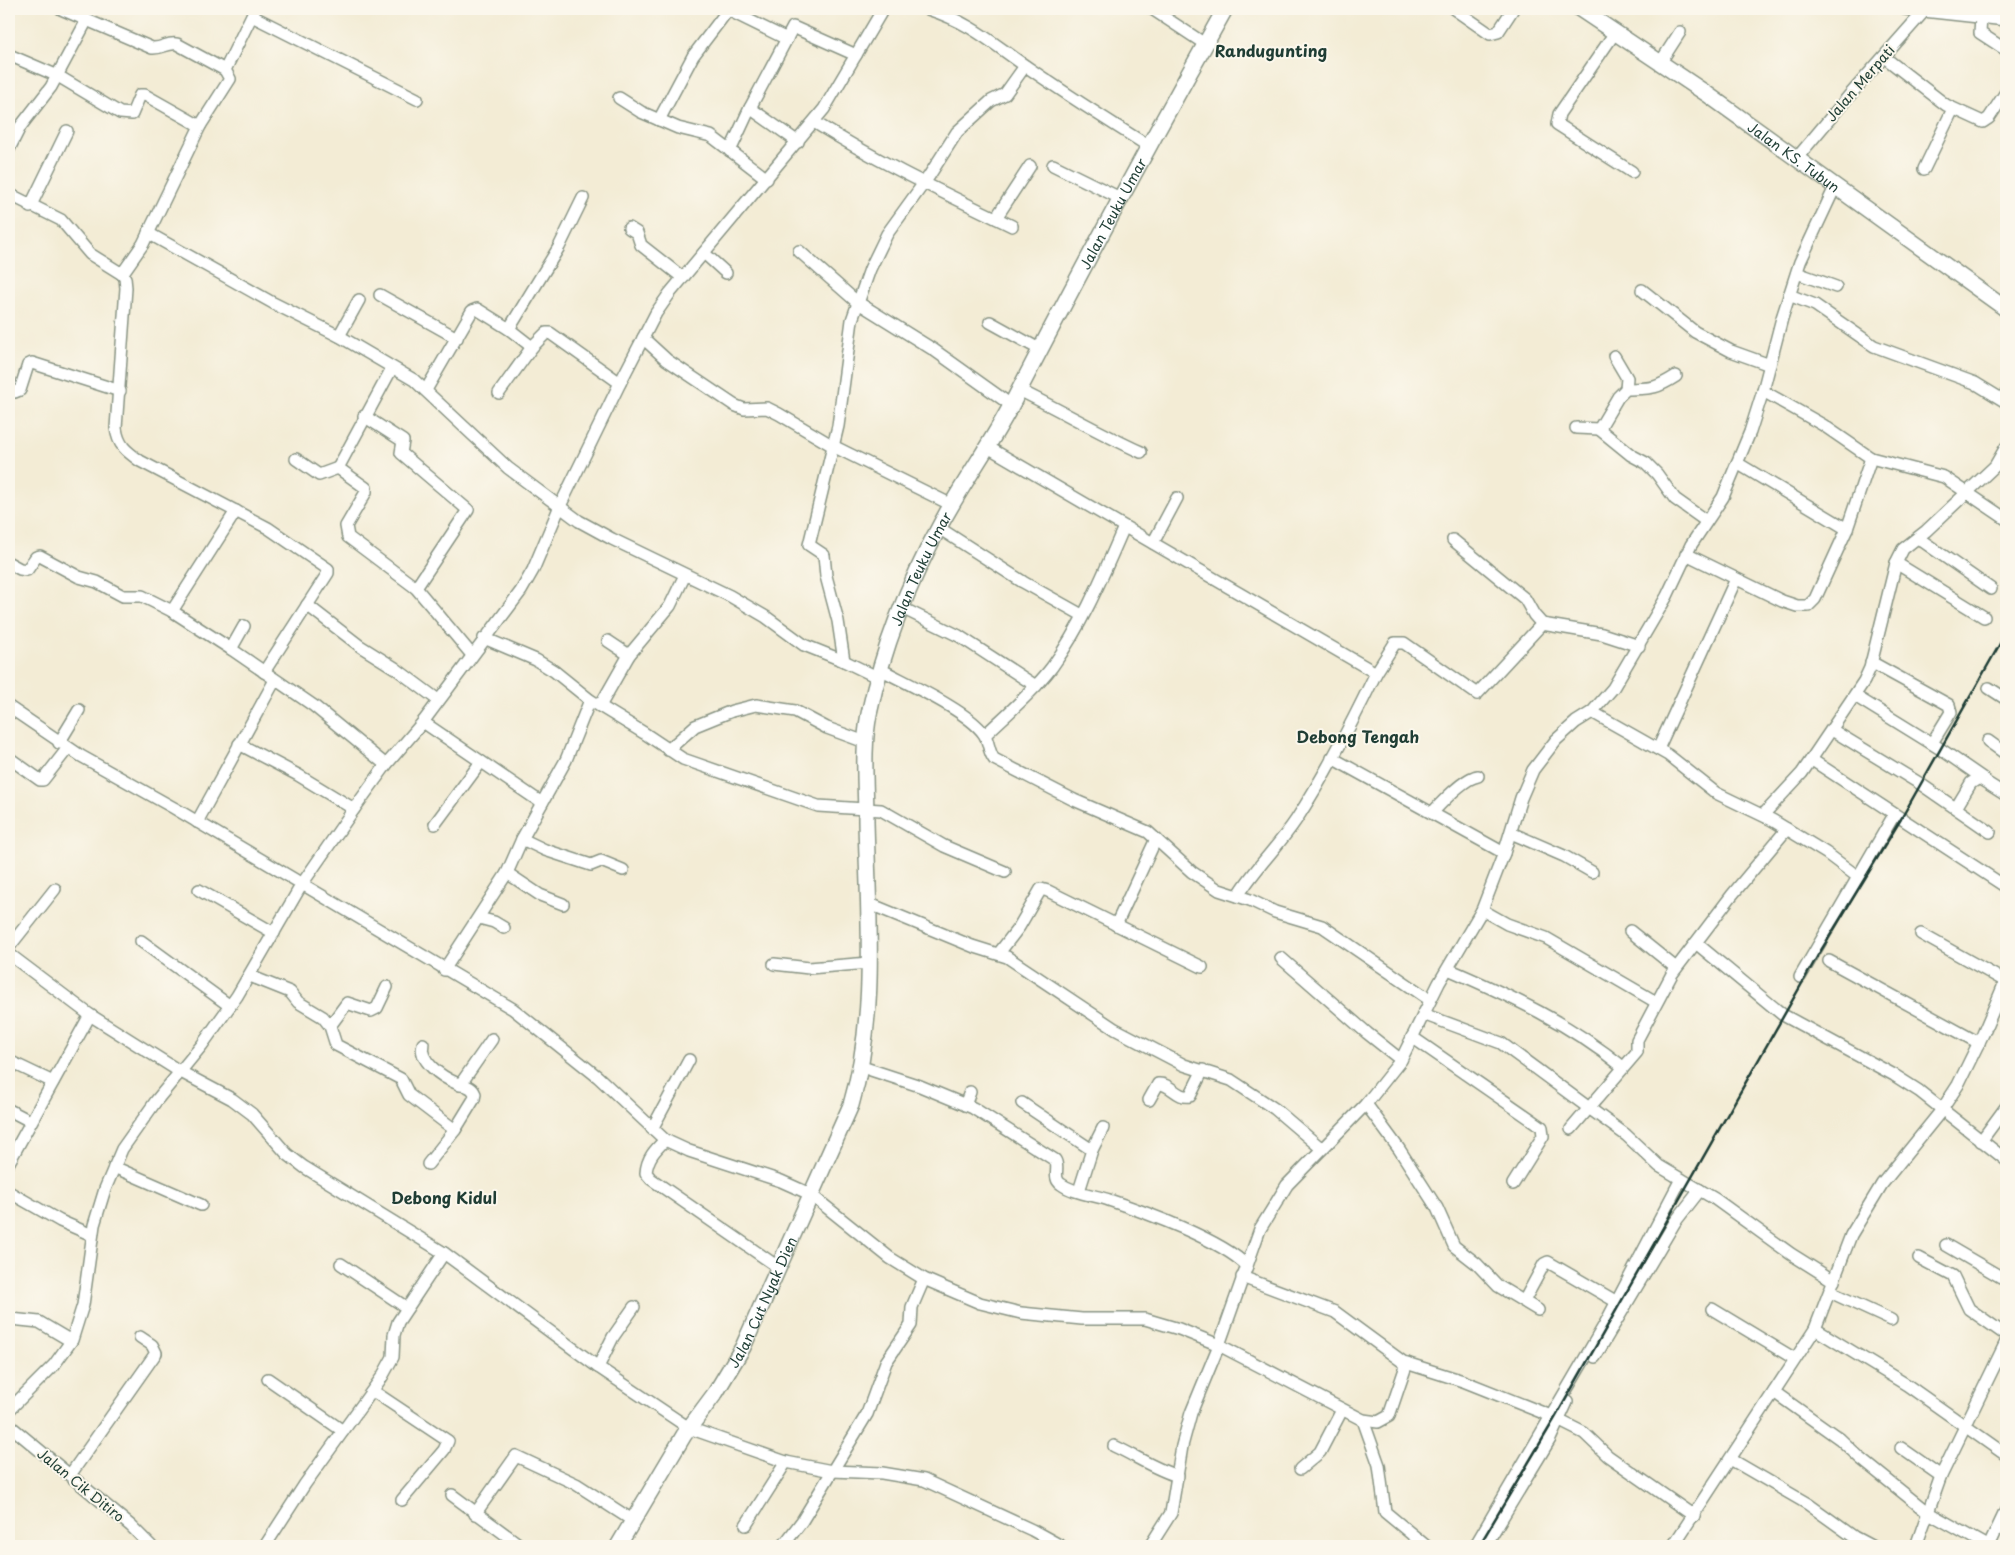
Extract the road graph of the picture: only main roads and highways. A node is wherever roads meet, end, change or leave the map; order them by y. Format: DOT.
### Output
graph roads {
  1 [pos="1225,9"];
  2 [pos="1580,9"];
  3 [pos="2006,309"];
  4 [pos="866,1040"];
  5 [pos="618,1546"];
  1 -- 4 [label="main road, Jalan Teuku Umar"];
  2 -- 3 [label="main road, Jalan KS. Tubun"];
  4 -- 5 [label="main road, Jalan Cut Nyak Dien"];
}
